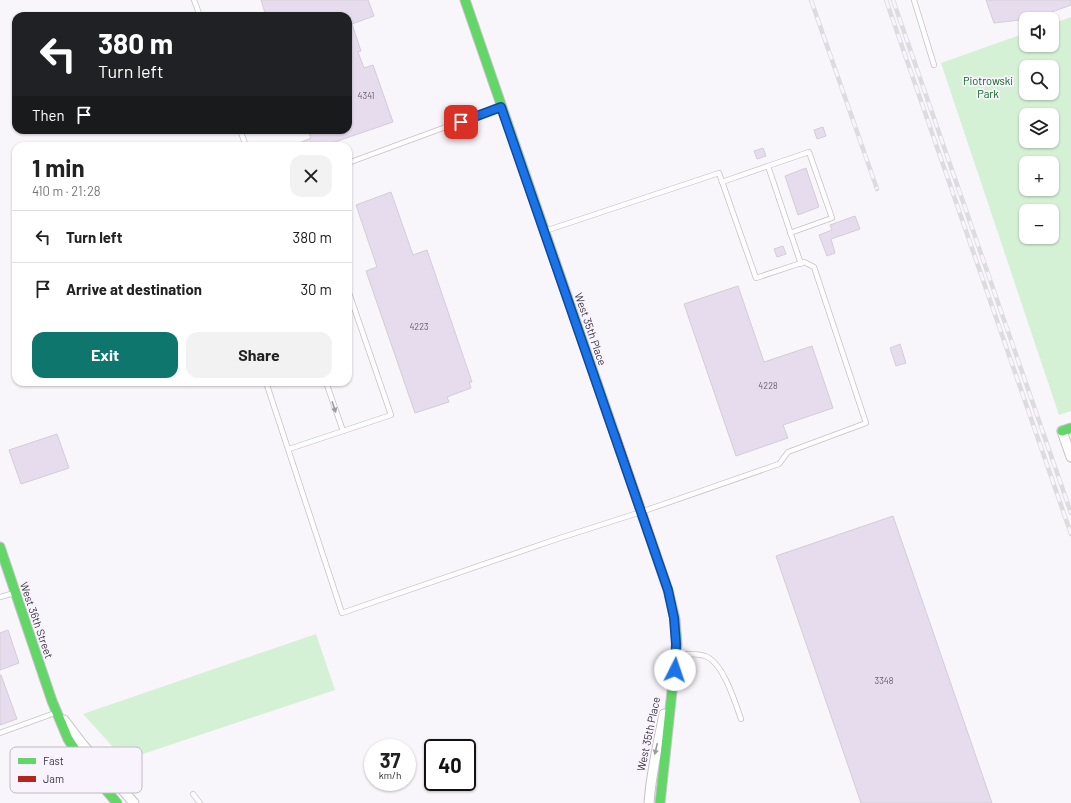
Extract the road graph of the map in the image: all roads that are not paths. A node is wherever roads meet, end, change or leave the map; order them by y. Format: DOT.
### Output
graph roads {
  1 [pos="194,0"];
  2 [pos="465,0"];
  3 [pos="914,0"];
  4 [pos="198,12"];
  5 [pos="934,65"];
  6 [pos="501,107"];
  7 [pos="352,162"];
  8 [pos="768,166"];
  9 [pos="722,182"];
  10 [pos="544,232"];
  11 [pos="790,233"];
  12 [pos="801,264"];
  13 [pos="352,302"];
  14 [pos="267,386"];
  15 [pos="327,386"];
  16 [pos="1067,430"];
  17 [pos="342,431"];
  18 [pos="289,449"];
  19 [pos="1071,457"];
  20 [pos="641,512"];
  21 [pos="0,547"];
  22 [pos="15,592"];
  23 [pos="0,597"];
  24 [pos="676,654"];
  25 [pos="675,670"];
  26 [pos="52,701"];
  27 [pos="56,712"];
  28 [pos="741,719"];
  29 [pos="0,733"];
  30 [pos="73,747"];
  31 [pos="85,747"];
  32 [pos="109,793"];
  33 [pos="125,793"];
  34 [pos="193,794"];
  35 [pos="117,803"];
  36 [pos="134,803"];
  37 [pos="200,803"];
  38 [pos="649,803"];
  39 [pos="660,803"];
  1 -- 4 [label="lane"];
  2 -- 6 [label="street, West 35th Place"];
  3 -- 5 [label="lane"];
  6 -- 7 [label="lane"];
  6 -- 10 [label="street, West 35th Place"];
  8 -- 9 [label="lane"];
  8 -- 11 [label="lane"];
  8 -- 11 [label="lane"];
  9 -- 10 [label="lane"];
  9 -- 12 [label="lane"];
  10 -- 20 [label="street, West 35th Place"];
  11 -- 12 [label="lane"];
  12 -- 20 [label="lane"];
  13 -- 17 [label="lane"];
  14 -- 18 [label="lane"];
  15 -- 17 [label="lane, one-way"];
  16 -- 19 [label="street"];
  17 -- 18 [label="lane"];
  18 -- 20 [label="lane"];
  20 -- 24 [label="street, West 35th Place"];
  21 -- 22 [label="street, West 36th Street"];
  22 -- 23 [label="lane"];
  22 -- 26 [label="street, West 36th Street"];
  24 -- 25 [label="street, West 35th Place"];
  24 -- 28 [label="lane"];
  25 -- 38 [label="street, West 35th Place, one-way"];
  25 -- 39 [label="street, West 35th Place"];
  26 -- 27 [label="street, West 36th Street"];
  26 -- 31 [label="street, West 36th Street"];
  27 -- 29 [label="lane"];
  27 -- 30 [label="street, West 36th Street"];
  32 -- 35 [label="street, West 36th Street"];
  33 -- 36 [label="street, West 36th Street"];
  34 -- 37 [label="lane"];
}
